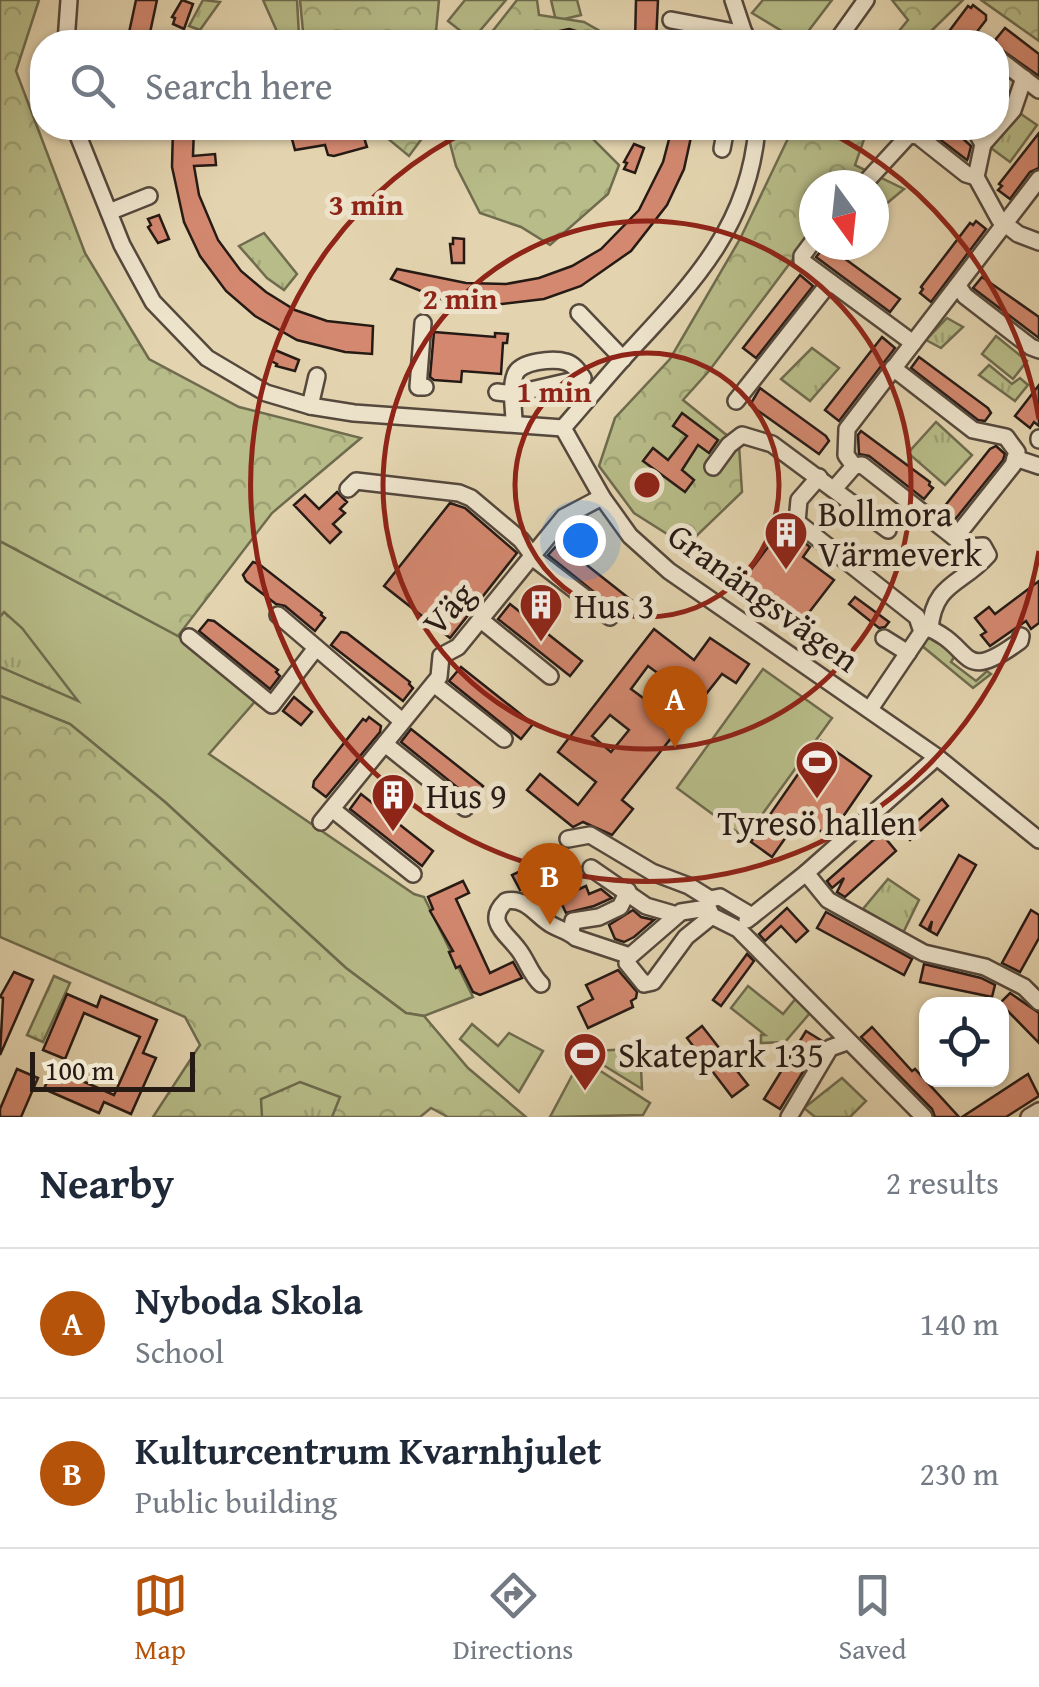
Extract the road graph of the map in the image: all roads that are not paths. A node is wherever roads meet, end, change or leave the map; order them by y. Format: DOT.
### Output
graph roads {
  1 [pos="69,0"];
  2 [pos="733,0"];
  3 [pos="866,0"];
  4 [pos="671,20"];
  5 [pos="67,30"];
  6 [pos="700,30"];
  7 [pos="743,30"];
  8 [pos="845,30"];
  9 [pos="1009,67"];
  10 [pos="1024,78"];
  11 [pos="1039,90"];
  12 [pos="1009,114"];
  13 [pos="80,140"];
  14 [pos="724,140"];
  15 [pos="755,140"];
  16 [pos="904,140"];
  17 [pos="921,140"];
  18 [pos="980,140"];
  19 [pos="986,140"];
  20 [pos="982,144"];
  21 [pos="722,149"];
  22 [pos="877,170"];
  23 [pos="976,178"];
  24 [pos="1039,178"];
  25 [pos="149,196"];
  26 [pos="109,212"];
  27 [pos="1012,229"];
  28 [pos="1039,242"];
  29 [pos="802,260"];
  30 [pos="830,282"];
  31 [pos="958,286"];
  32 [pos="579,313"];
  33 [pos="423,323"];
  34 [pos="913,343"];
  35 [pos="1039,350"];
  36 [pos="623,359"];
  37 [pos="894,368"];
  38 [pos="317,376"];
  39 [pos="425,387"];
  40 [pos="506,393"];
  41 [pos="736,401"];
  42 [pos="310,406"];
  43 [pos="514,423"];
  44 [pos="563,428"];
  45 [pos="1015,458"];
  46 [pos="854,466"];
  47 [pos="1039,466"];
  48 [pos="713,467"];
  49 [pos="819,477"];
  50 [pos="348,488"];
  51 [pos="834,489"];
  52 [pos="602,497"];
  53 [pos="888,530"];
  54 [pos="955,538"];
  55 [pos="534,553"];
  56 [pos="278,616"];
  57 [pos="610,617"];
  58 [pos="481,620"];
  59 [pos="925,627"];
  60 [pos="1020,636"];
  61 [pos="190,638"];
  62 [pos="884,638"];
  63 [pos="316,648"];
  64 [pos="908,653"];
  65 [pos="550,676"];
  66 [pos="434,684"];
  67 [pos="870,710"];
  68 [pos="402,721"];
  69 [pos="504,739"];
  70 [pos="385,744"];
  71 [pos="938,757"];
  72 [pos="465,808"];
  73 [pos="568,839"];
  74 [pos="1039,840"];
  75 [pos="591,868"];
  76 [pos="806,873"];
  77 [pos="413,874"];
  78 [pos="628,891"];
  79 [pos="710,908"];
  80 [pos="677,915"];
  81 [pos="752,916"];
  82 [pos="738,929"];
  83 [pos="571,932"];
  84 [pos="630,956"];
  85 [pos="541,984"];
  86 [pos="1039,1002"];
  87 [pos="847,1042"];
  88 [pos="1039,1111"];
  89 [pos="789,1117"];
  90 [pos="924,1117"];
  91 [pos="1028,1117"];
  1 -- 5 [label="street"];
  2 -- 7 [label="street"];
  3 -- 8 [label="street"];
  4 -- 6 [label="street"];
  9 -- 10 [label="street"];
  10 -- 11 [label="street"];
  10 -- 12 [label="street"];
  13 -- 26 [label="street"];
  14 -- 21 [label="street"];
  15 -- 36 [label="street"];
  16 -- 22 [label="street"];
  17 -- 23 [label="street"];
  18 -- 20 [label="street"];
  19 -- 20 [label="street"];
  20 -- 23 [label="street"];
  23 -- 27 [label="street"];
  24 -- 27 [label="street"];
  25 -- 26 [label="street"];
  26 -- 42 [label="street"];
  27 -- 28 [label="street"];
  27 -- 31 [label="street"];
  29 -- 30 [label="street"];
  30 -- 34 [label="street"];
  30 -- 41 [label="street"];
  31 -- 34 [label="street"];
  31 -- 35 [label="street"];
  32 -- 36 [label="street"];
  33 -- 39 [label="street"];
  34 -- 37 [label="street"];
  36 -- 44 [label="street"];
  37 -- 45 [label="street"];
  37 -- 46 [label="street"];
  38 -- 42 [label="street"];
  40 -- 43 [label="street"];
  42 -- 43 [label="street"];
  43 -- 44 [label="street"];
  44 -- 52 [label="street, Granängsvägen"];
  45 -- 47 [label="street"];
  45 -- 54 [label="street"];
  46 -- 51 [label="street"];
  46 -- 54 [label="street"];
  48 -- 49 [label="street"];
  49 -- 51 [label="street"];
  49 -- 59 [label="street"];
  50 -- 55 [label="street"];
  51 -- 53 [label="street"];
  52 -- 55 [label="street, Väg"];
  52 -- 67 [label="street, Granängsvägen"];
  54 -- 59 [label="street, Granängsvägen"];
  55 -- 57 [label="street"];
  55 -- 58 [label="street, Väg"];
  56 -- 63 [label="street"];
  58 -- 65 [label="street"];
  58 -- 66 [label="street, Väg"];
  59 -- 60 [label="street"];
  59 -- 64 [label="street, Granängsvägen"];
  61 -- 63 [label="street"];
  62 -- 64 [label="street"];
  63 -- 68 [label="street"];
  64 -- 67 [label="street, Granängsvägen"];
  66 -- 68 [label="street, Väg"];
  66 -- 69 [label="street"];
  67 -- 71 [label="street, Granängsvägen"];
  68 -- 70 [label="street, Väg"];
  70 -- 72 [label="street"];
  70 -- 77 [label="street, Väg"];
  71 -- 74 [label="street, Granängsvägen"];
  71 -- 76 [label="street"];
  73 -- 79 [label="street"];
  75 -- 78 [label="street"];
  76 -- 81 [label="street"];
  76 -- 86 [label="street"];
  78 -- 80 [label="street"];
  78 -- 83 [label="street"];
  79 -- 80 [label="street"];
  79 -- 81 [label="street"];
  79 -- 82 [label="street"];
  79 -- 84 [label="street"];
  80 -- 84 [label="street"];
  81 -- 82 [label="street"];
  82 -- 87 [label="street"];
  83 -- 84 [label="street"];
  83 -- 85 [label="street"];
  87 -- 89 [label="street"];
  87 -- 90 [label="street"];
  88 -- 91 [label="street"];
}
